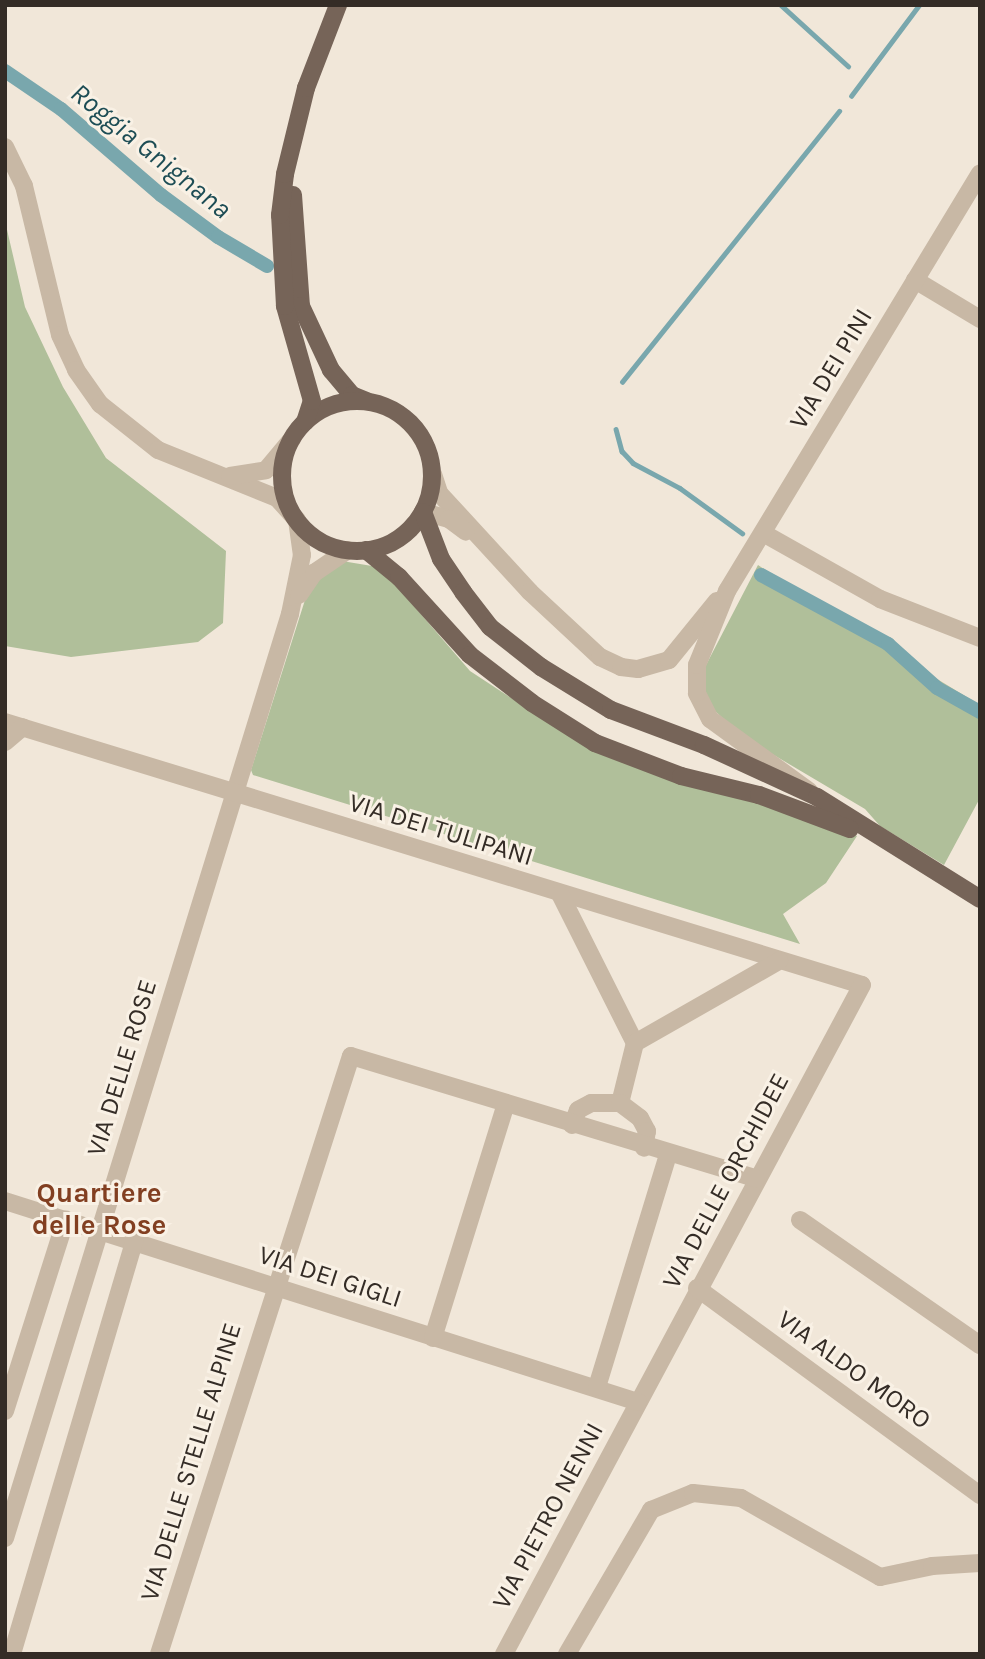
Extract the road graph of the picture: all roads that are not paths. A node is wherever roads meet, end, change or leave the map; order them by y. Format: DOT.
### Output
graph roads {
  1 [pos="338,5"];
  2 [pos="298,118"];
  3 [pos="5,148"];
  4 [pos="980,174"];
  5 [pos="915,280"];
  6 [pos="980,319"];
  7 [pos="367,401"];
  8 [pos="303,425"];
  9 [pos="292,439"];
  10 [pos="212,474"];
  11 [pos="433,474"];
  12 [pos="423,512"];
  13 [pos="297,520"];
  14 [pos="763,533"];
  15 [pos="357,550"];
  16 [pos="727,591"];
  17 [pos="290,614"];
  18 [pos="980,624"];
  19 [pos="956,628"];
  20 [pos="980,638"];
  21 [pos="702,649"];
  22 [pos="5,722"];
  23 [pos="23,727"];
  24 [pos="5,741"];
  25 [pos="233,792"];
  26 [pos="817,797"];
  27 [pos="906,855"];
  28 [pos="560,894"];
  29 [pos="980,899"];
  30 [pos="779,961"];
  31 [pos="862,985"];
  32 [pos="635,1044"];
  33 [pos="506,1103"];
  34 [pos="620,1103"];
  35 [pos="572,1125"];
  36 [pos="644,1148"];
  37 [pos="668,1154"];
  38 [pos="756,1178"];
  39 [pos="5,1201"];
  40 [pos="66,1219"];
  41 [pos="800,1220"];
  42 [pos="100,1230"];
  43 [pos="134,1242"];
  44 [pos="273,1286"];
  45 [pos="697,1288"];
  46 [pos="433,1338"];
  47 [pos="980,1345"];
  48 [pos="597,1387"];
  49 [pos="638,1402"];
  50 [pos="5,1411"];
  51 [pos="977,1486"];
  52 [pos="5,1538"];
  53 [pos="980,1563"];
  54 [pos="12,1654"];
  55 [pos="159,1654"];
  56 [pos="504,1654"];
  57 [pos="567,1654"];
  1 -- 2 [label="main road"];
  2 -- 7 [label="main road"];
  2 -- 8 [label="main road"];
  3 -- 10 [label="street"];
  4 -- 5 [label="street, VIA DEI PINI"];
  5 -- 6 [label="street"];
  5 -- 14 [label="street, VIA DEI PINI"];
  7 -- 8 [label="main road"];
  7 -- 11 [label="main road"];
  8 -- 9 [label="main road"];
  9 -- 10 [label="street"];
  9 -- 13 [label="main road"];
  10 -- 13 [label="street"];
  11 -- 12 [label="main road"];
  11 -- 16 [label="street, VIA DEI PINI"];
  12 -- 15 [label="main road"];
  12 -- 21 [label="street"];
  12 -- 26 [label="main road"];
  13 -- 15 [label="main road"];
  13 -- 17 [label="street, VIA DELLE ROSE"];
  14 -- 16 [label="street, VIA DEI PINI"];
  14 -- 19 [label="street"];
  15 -- 17 [label="street, VIA DELLE ROSE"];
  15 -- 27 [label="main road"];
  16 -- 21 [label="street, VIA DEI PINI"];
  17 -- 25 [label="street, VIA DELLE ROSE"];
  18 -- 19 [label="street"];
  19 -- 20 [label="street"];
  21 -- 26 [label="street, VIA DEI PINI"];
  22 -- 23 [label="street, VIA DEI TULIPANI"];
  23 -- 24 [label="street"];
  23 -- 25 [label="street, VIA DEI TULIPANI"];
  25 -- 28 [label="street, VIA DEI TULIPANI"];
  25 -- 42 [label="street, VIA DELLE ROSE"];
  26 -- 27 [label="main road"];
  27 -- 29 [label="main road"];
  28 -- 30 [label="street, VIA DEI TULIPANI"];
  28 -- 32 [label="street"];
  30 -- 31 [label="street, VIA DEI TULIPANI"];
  30 -- 32 [label="street"];
  31 -- 38 [label="street, VIA DELLE ORCHIDEE"];
  32 -- 34 [label="street"];
  33 -- 35 [label="street"];
  33 -- 44 [label="street, VIA DELLE STELLE ALPINE"];
  33 -- 46 [label="street"];
  34 -- 35 [label="street"];
  34 -- 36 [label="street"];
  35 -- 36 [label="street"];
  36 -- 37 [label="street"];
  37 -- 38 [label="street"];
  37 -- 48 [label="street"];
  38 -- 45 [label="street, VIA DELLE ORCHIDEE"];
  39 -- 40 [label="street, VIA DEI GIGLI"];
  40 -- 42 [label="street, VIA DEI GIGLI"];
  40 -- 50 [label="street"];
  41 -- 47 [label="street"];
  42 -- 43 [label="street, VIA DEI GIGLI"];
  42 -- 52 [label="street, VIA DELLE ROSE"];
  43 -- 44 [label="street, VIA DEI GIGLI"];
  43 -- 54 [label="street"];
  44 -- 46 [label="street, VIA DEI GIGLI"];
  44 -- 55 [label="street, VIA DELLE STELLE ALPINE"];
  45 -- 49 [label="street, VIA DELLE ORCHIDEE"];
  45 -- 51 [label="street, VIA ALDO MORO"];
  46 -- 48 [label="street, VIA DEI GIGLI"];
  48 -- 49 [label="street, VIA DEI GIGLI"];
  49 -- 56 [label="street, VIA PIETRO NENNI"];
  53 -- 57 [label="street"];
}
